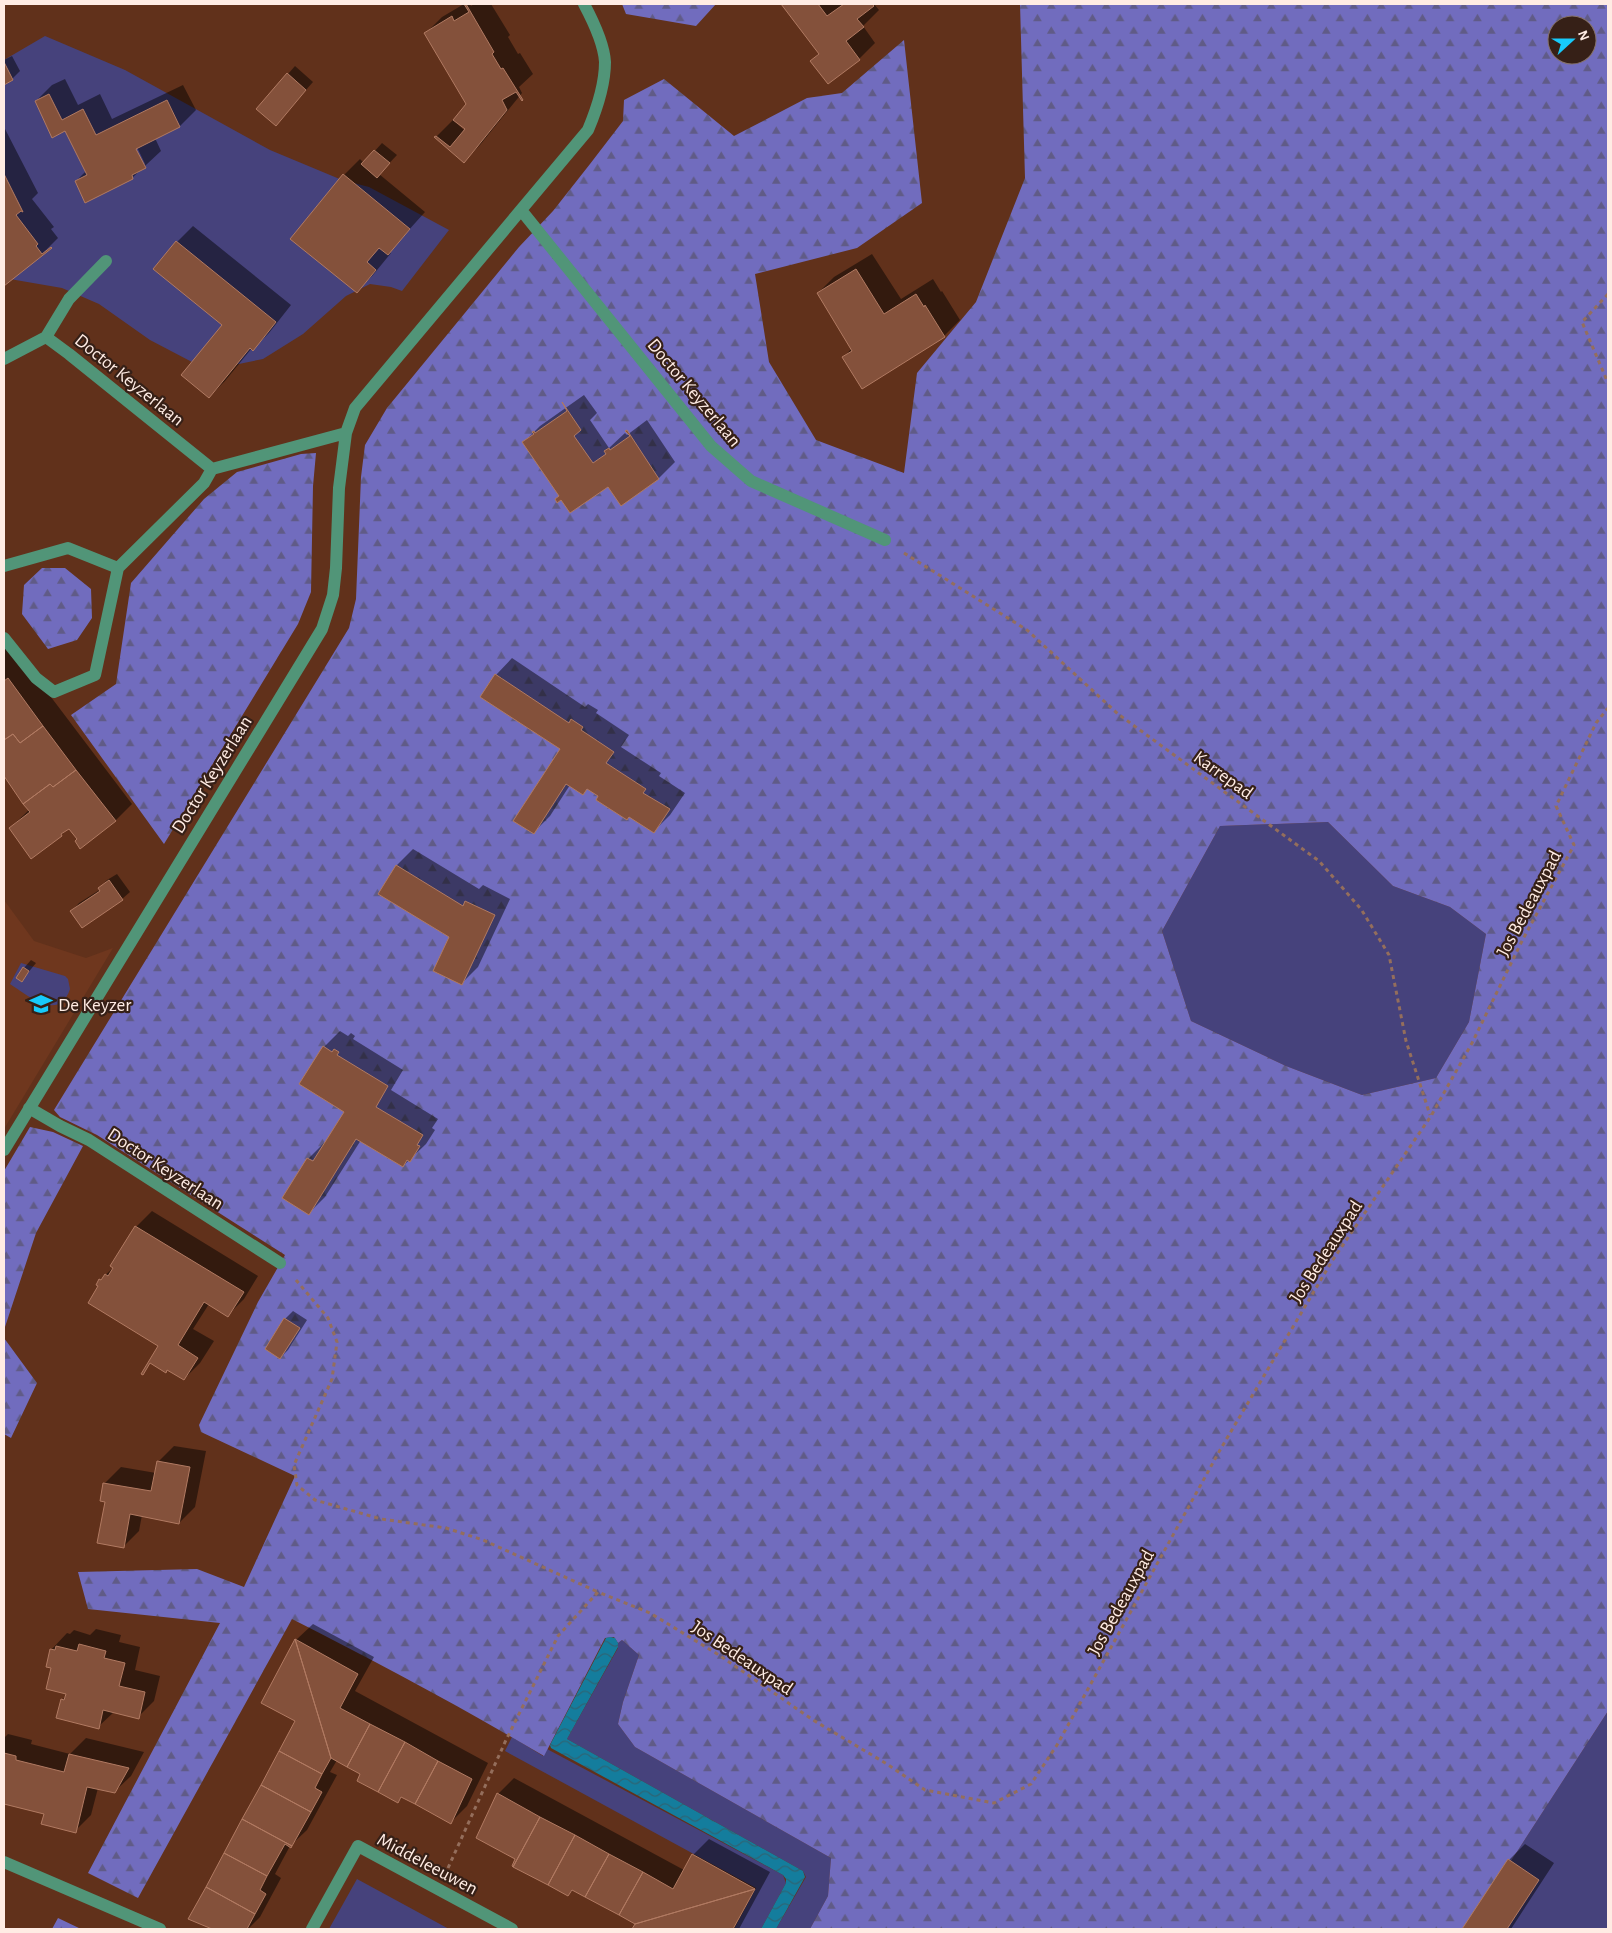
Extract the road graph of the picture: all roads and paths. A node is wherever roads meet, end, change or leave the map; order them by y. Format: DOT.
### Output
graph roads {
  1 [pos="584,4"];
  2 [pos="521,210"];
  3 [pos="106,261"];
  4 [pos="1608,294"];
  5 [pos="46,337"];
  6 [pos="4,359"];
  7 [pos="1608,383"];
  8 [pos="346,433"];
  9 [pos="212,469"];
  10 [pos="885,540"];
  11 [pos="4,566"];
  12 [pos="118,568"];
  13 [pos="4,638"];
  14 [pos="1608,708"];
  15 [pos="29,1108"];
  16 [pos="1431,1116"];
  17 [pos="4,1150"];
  18 [pos="280,1263"];
  19 [pos="598,1592"];
  20 [pos="4,1862"];
  21 [pos="438,1889"];
  22 [pos="160,1929"];
  23 [pos="312,1929"];
  24 [pos="512,1929"];
  1 -- 2 [label="street, Doctor Keyzerlaan"];
  2 -- 8 [label="street, Doctor Keyzerlaan"];
  2 -- 10 [label="street, Doctor Keyzerlaan"];
  3 -- 5 [label="street, Doctor Keyzerlaan"];
  4 -- 7 [label="path"];
  5 -- 6 [label="street, Doctor Keyzerlaan"];
  5 -- 9 [label="street, Doctor Keyzerlaan"];
  8 -- 9 [label="street"];
  8 -- 15 [label="street, Doctor Keyzerlaan"];
  9 -- 12 [label="street"];
  10 -- 16 [label="path, Karrepad"];
  11 -- 12 [label="street"];
  12 -- 13 [label="street"];
  14 -- 16 [label="path, Jos Bedeauxpad"];
  15 -- 17 [label="street, Doctor Keyzerlaan"];
  15 -- 18 [label="street, Doctor Keyzerlaan"];
  16 -- 19 [label="path, Jos Bedeauxpad"];
  18 -- 19 [label="path, Jos Bedeauxpad"];
  19 -- 21 [label="path"];
  20 -- 22 [label="street"];
  21 -- 23 [label="street, Middeleeuwen"];
  21 -- 24 [label="street, Middeleeuwen"];
}
